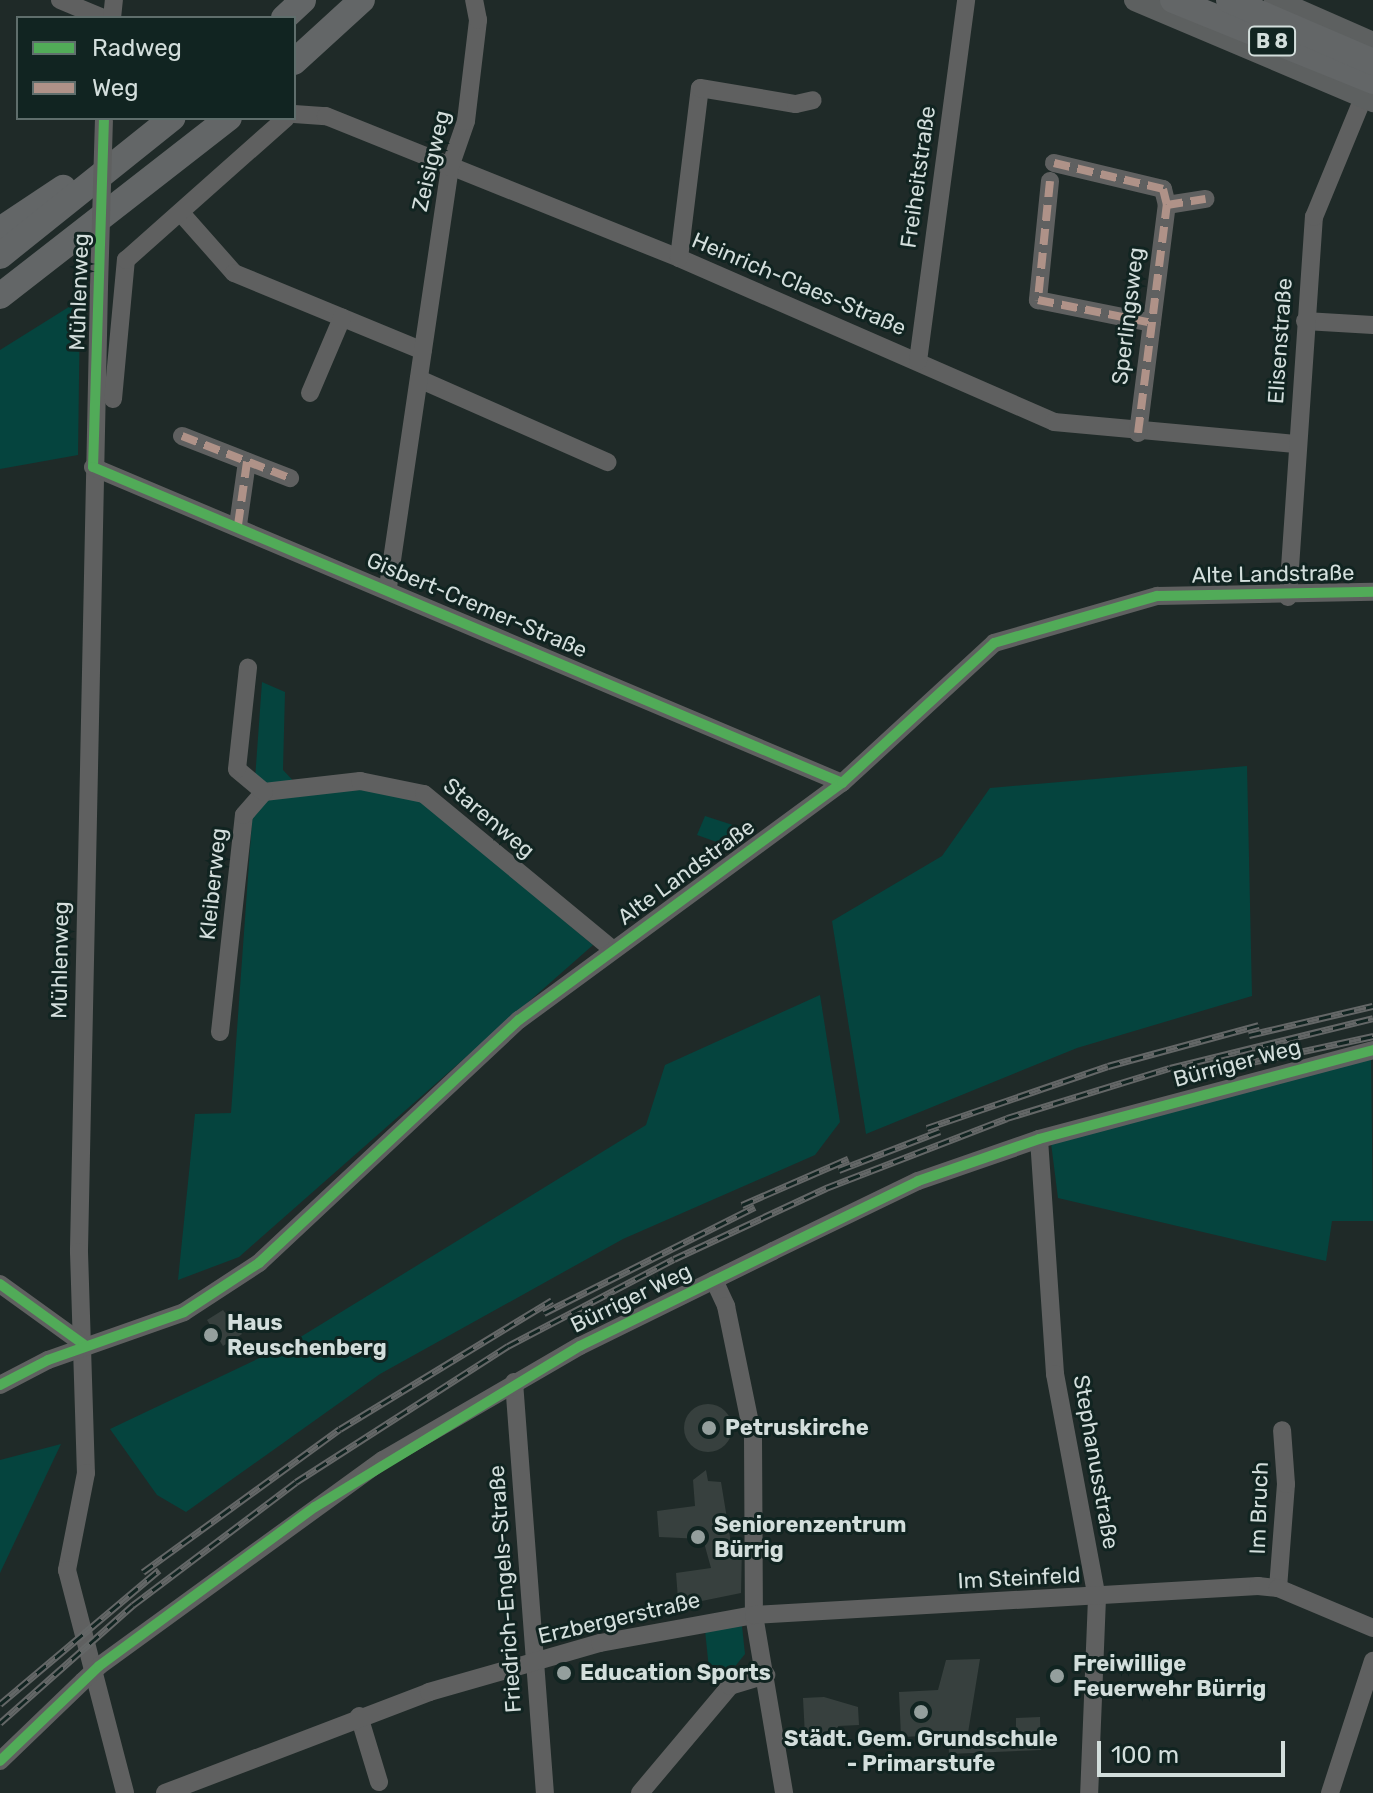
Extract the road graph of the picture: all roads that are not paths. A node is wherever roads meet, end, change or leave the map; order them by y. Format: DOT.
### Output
graph roads {
  1 [pos="60,0"];
  2 [pos="303,0"];
  3 [pos="362,0"];
  4 [pos="474,0"];
  5 [pos="966,0"];
  6 [pos="1135,0"];
  7 [pos="1173,0"];
  8 [pos="1229,0"];
  9 [pos="1275,0"];
  10 [pos="98,16"];
  11 [pos="286,16"];
  12 [pos="1373,43"];
  13 [pos="296,60"];
  14 [pos="1373,62"];
  15 [pos="1370,93"];
  16 [pos="813,100"];
  17 [pos="296,114"];
  18 [pos="104,120"];
  19 [pos="170,120"];
  20 [pos="226,120"];
  21 [pos="284,120"];
  22 [pos="137,149"];
  23 [pos="450,167"];
  24 [pos="1166,198"];
  25 [pos="1206,199"];
  26 [pos="181,213"];
  27 [pos="0,230"];
  28 [pos="0,256"];
  29 [pos="679,258"];
  30 [pos="0,296"];
  31 [pos="342,318"];
  32 [pos="1305,321"];
  33 [pos="1152,323"];
  34 [pos="1373,325"];
  35 [pos="423,351"];
  36 [pos="918,361"];
  37 [pos="419,379"];
  38 [pos="310,393"];
  39 [pos="113,399"];
  40 [pos="1138,433"];
  41 [pos="182,436"];
  42 [pos="1298,444"];
  43 [pos="247,462"];
  44 [pos="607,462"];
  45 [pos="93,467"];
  46 [pos="290,478"];
  47 [pos="238,525"];
  48 [pos="388,587"];
  49 [pos="1373,592"];
  50 [pos="1288,597"];
  51 [pos="248,668"];
  52 [pos="842,783"];
  53 [pos="264,792"];
  54 [pos="613,950"];
  55 [pos="220,1032"];
  56 [pos="1373,1050"];
  57 [pos="1039,1139"];
  58 [pos="714,1280"];
  59 [pos="0,1284"];
  60 [pos="86,1346"];
  61 [pos="514,1382"];
  62 [pos="0,1385"];
  63 [pos="1282,1430"];
  64 [pos="1278,1588"];
  65 [pos="1097,1598"];
  66 [pos="754,1615"];
  67 [pos="1373,1628"];
  68 [pos="1373,1661"];
  69 [pos="535,1662"];
  70 [pos="766,1675"];
  71 [pos="359,1716"];
  72 [pos="0,1761"];
  73 [pos="379,1782"];
  74 [pos="125,1793"];
  75 [pos="165,1793"];
  76 [pos="545,1793"];
  77 [pos="640,1793"];
  78 [pos="784,1793"];
  79 [pos="1089,1793"];
  80 [pos="1330,1793"];
  1 -- 10 [label="street"];
  2 -- 11 [label="highway"];
  3 -- 13 [label="highway"];
  4 -- 23 [label="street, Zeisigweg"];
  5 -- 36 [label="street, Freiheitstraße"];
  6 -- 15 [label="main road"];
  7 -- 15 [label="highway, B 8"];
  8 -- 14 [label="highway, B 8"];
  9 -- 12 [label="main road"];
  15 -- 32 [label="street, Elisenstraße"];
  16 -- 29 [label="street"];
  17 -- 23 [label="street, Heinrich-Claes-Straße"];
  18 -- 45 [label="street, Mühlenweg, bridge"];
  19 -- 22 [label="highway"];
  20 -- 30 [label="highway"];
  21 -- 26 [label="street"];
  22 -- 27 [label="highway"];
  22 -- 28 [label="highway"];
  23 -- 29 [label="street, Heinrich-Claes-Straße"];
  23 -- 35 [label="street, Zeisigweg"];
  24 -- 25 [label="street"];
  24 -- 33 [label="street, Sperlingsweg"];
  24 -- 33 [label="street"];
  26 -- 31 [label="street"];
  26 -- 39 [label="street, Mühlenweg"];
  29 -- 36 [label="street, Heinrich-Claes-Straße"];
  31 -- 35 [label="street"];
  31 -- 38 [label="street"];
  32 -- 34 [label="street"];
  32 -- 42 [label="street, Elisenstraße"];
  33 -- 40 [label="street, Sperlingsweg"];
  35 -- 37 [label="street, Zeisigweg"];
  36 -- 40 [label="street, Heinrich-Claes-Straße"];
  37 -- 44 [label="street"];
  37 -- 48 [label="street, Zeisigweg"];
  40 -- 42 [label="street, Heinrich-Claes-Straße"];
  41 -- 43 [label="street"];
  42 -- 50 [label="street, Elisenstraße"];
  43 -- 46 [label="street"];
  43 -- 47 [label="street"];
  45 -- 47 [label="street, Gisbert-Cremer-Straße"];
  45 -- 60 [label="street, Mühlenweg"];
  47 -- 48 [label="street, Gisbert-Cremer-Straße"];
  48 -- 52 [label="street, Gisbert-Cremer-Straße"];
  49 -- 50 [label="street, Alte Landstraße"];
  50 -- 52 [label="street, Alte Landstraße"];
  51 -- 53 [label="street"];
  52 -- 54 [label="street, Alte Landstraße"];
  53 -- 54 [label="street, Starenweg"];
  53 -- 55 [label="street, Kleiberweg"];
  54 -- 60 [label="street, Alte Landstraße"];
  56 -- 57 [label="street, Bürriger Weg"];
  57 -- 58 [label="street, Bürriger Weg"];
  57 -- 65 [label="street, Stephanusstraße"];
  58 -- 61 [label="street, Bürriger Weg"];
  58 -- 66 [label="street"];
  59 -- 60 [label="street"];
  60 -- 62 [label="street, Alte Landstraße"];
  60 -- 74 [label="street, Mühlenweg"];
  61 -- 69 [label="street, Friedrich-Engels-Straße"];
  61 -- 72 [label="street, Bürriger Weg, bridge"];
  63 -- 64 [label="street, Im Bruch"];
  64 -- 65 [label="street, Im Steinfeld"];
  64 -- 67 [label="street, Im Steinfeld"];
  65 -- 66 [label="street, Im Steinfeld"];
  65 -- 79 [label="street, Stephanusstraße"];
  66 -- 69 [label="street, Erzbergerstraße"];
  66 -- 70 [label="street"];
  68 -- 80 [label="street"];
  69 -- 71 [label="street, Erzbergerstraße"];
  69 -- 76 [label="street, Friedrich-Engels-Straße"];
  70 -- 77 [label="street"];
  70 -- 78 [label="street"];
  71 -- 73 [label="street"];
  71 -- 75 [label="street, Erzbergerstraße"];
}
